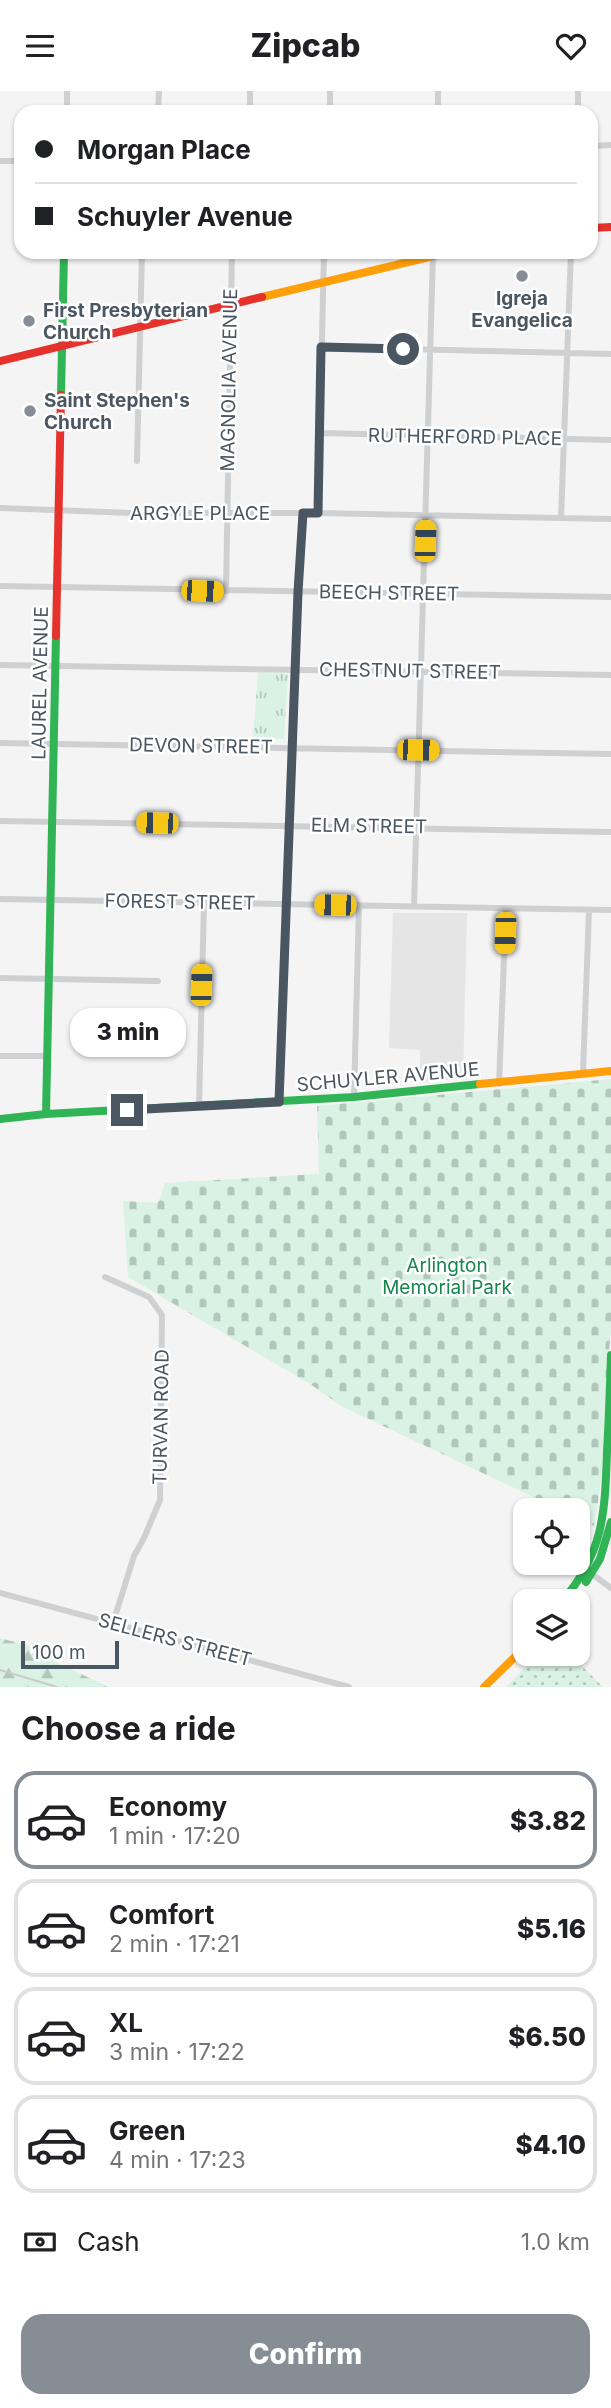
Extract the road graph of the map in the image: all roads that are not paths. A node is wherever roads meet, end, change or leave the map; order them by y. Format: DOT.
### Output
graph roads {
  1 [pos="64,259"];
  2 [pos="142,259"];
  3 [pos="232,259"];
  4 [pos="324,259"];
  5 [pos="414,259"];
  6 [pos="433,259"];
  7 [pos="571,259"];
  8 [pos="324,283"];
  9 [pos="231,305"];
  10 [pos="140,327"];
  11 [pos="62,347"];
  12 [pos="321,347"];
  13 [pos="430,350"];
  14 [pos="567,353"];
  15 [pos="611,354"];
  16 [pos="0,361"];
  17 [pos="319,433"];
  18 [pos="428,435"];
  19 [pos="565,439"];
  20 [pos="611,440"];
  21 [pos="136,461"];
  22 [pos="0,508"];
  23 [pos="58,510"];
  24 [pos="226,512"];
  25 [pos="303,513"];
  26 [pos="318,513"];
  27 [pos="426,515"];
  28 [pos="561,518"];
  29 [pos="611,519"];
  30 [pos="0,586"];
  31 [pos="57,587"];
  32 [pos="226,591"];
  33 [pos="298,592"];
  34 [pos="424,593"];
  35 [pos="611,597"];
  36 [pos="0,665"];
  37 [pos="54,666"];
  38 [pos="295,670"];
  39 [pos="421,671"];
  40 [pos="611,675"];
  41 [pos="0,743"];
  42 [pos="54,744"];
  43 [pos="292,748"];
  44 [pos="418,750"];
  45 [pos="611,754"];
  46 [pos="0,821"];
  47 [pos="52,822"];
  48 [pos="289,825"];
  49 [pos="416,827"];
  50 [pos="611,832"];
  51 [pos="0,899"];
  52 [pos="50,900"];
  53 [pos="204,903"];
  54 [pos="286,904"];
  55 [pos="359,905"];
  56 [pos="414,905"];
  57 [pos="506,908"];
  58 [pos="589,910"];
  59 [pos="611,910"];
  60 [pos="0,978"];
  61 [pos="49,980"];
  62 [pos="158,981"];
  63 [pos="0,1056"];
  64 [pos="47,1056"];
  65 [pos="611,1071"];
  66 [pos="583,1073"];
  67 [pos="499,1084"];
  68 [pos="354,1097"];
  69 [pos="279,1102"];
  70 [pos="199,1107"];
  71 [pos="46,1114"];
  72 [pos="0,1119"];
  73 [pos="105,1277"];
  74 [pos="611,1355"];
  75 [pos="611,1522"];
  76 [pos="590,1569"];
  77 [pos="590,1572"];
  78 [pos="590,1574"];
  79 [pos="587,1575"];
  80 [pos="611,1588"];
  81 [pos="574,1589"];
  82 [pos="0,1593"];
  83 [pos="113,1623"];
  84 [pos="513,1654"];
  85 [pos="513,1658"];
  86 [pos="495,1675"];
  87 [pos="349,1687"];
  88 [pos="484,1687"];
  1 -- 11 [label="main road, LAUREL AVENUE"];
  2 -- 10 [label="street"];
  3 -- 9 [label="street, MAGNOLIA AVENUE"];
  4 -- 8 [label="street"];
  5 -- 8 [label="main road"];
  6 -- 13 [label="street"];
  7 -- 14 [label="street"];
  8 -- 9 [label="main road"];
  8 -- 12 [label="street"];
  9 -- 10 [label="main road"];
  9 -- 24 [label="street, MAGNOLIA AVENUE"];
  10 -- 11 [label="main road"];
  10 -- 21 [label="street"];
  11 -- 16 [label="main road"];
  11 -- 23 [label="main road, LAUREL AVENUE"];
  12 -- 13 [label="street"];
  12 -- 17 [label="street"];
  13 -- 14 [label="street"];
  13 -- 18 [label="street"];
  14 -- 15 [label="street"];
  14 -- 19 [label="street"];
  17 -- 18 [label="street, RUTHERFORD PLACE"];
  17 -- 26 [label="street"];
  18 -- 19 [label="street, RUTHERFORD PLACE"];
  18 -- 27 [label="street"];
  19 -- 20 [label="street, RUTHERFORD PLACE"];
  19 -- 28 [label="street"];
  22 -- 23 [label="street, ARGYLE PLACE"];
  23 -- 24 [label="street, ARGYLE PLACE"];
  23 -- 31 [label="main road, LAUREL AVENUE"];
  24 -- 25 [label="street, ARGYLE PLACE"];
  24 -- 32 [label="street, MAGNOLIA AVENUE"];
  25 -- 26 [label="street, ARGYLE PLACE"];
  25 -- 33 [label="street"];
  26 -- 27 [label="street, ARGYLE PLACE"];
  27 -- 28 [label="street, ARGYLE PLACE"];
  27 -- 34 [label="street"];
  28 -- 29 [label="street, ARGYLE PLACE"];
  30 -- 31 [label="street, BEECH STREET"];
  31 -- 32 [label="street, BEECH STREET"];
  31 -- 37 [label="main road, LAUREL AVENUE"];
  32 -- 33 [label="street, BEECH STREET"];
  33 -- 34 [label="street, BEECH STREET"];
  33 -- 38 [label="street"];
  34 -- 35 [label="street, BEECH STREET"];
  34 -- 39 [label="street"];
  36 -- 37 [label="street, CHESTNUT STREET"];
  37 -- 38 [label="street, CHESTNUT STREET"];
  37 -- 42 [label="main road, LAUREL AVENUE"];
  38 -- 39 [label="street, CHESTNUT STREET"];
  38 -- 43 [label="street"];
  39 -- 40 [label="street, CHESTNUT STREET"];
  39 -- 44 [label="street"];
  41 -- 42 [label="street, DEVON STREET"];
  42 -- 43 [label="street, DEVON STREET"];
  42 -- 47 [label="main road, LAUREL AVENUE"];
  43 -- 44 [label="street, DEVON STREET"];
  43 -- 48 [label="street"];
  44 -- 45 [label="street, DEVON STREET"];
  44 -- 49 [label="street"];
  46 -- 47 [label="street, ELM STREET"];
  47 -- 48 [label="street, ELM STREET"];
  47 -- 52 [label="main road, LAUREL AVENUE"];
  48 -- 49 [label="street, ELM STREET"];
  48 -- 54 [label="street"];
  49 -- 50 [label="street, ELM STREET"];
  49 -- 56 [label="street"];
  51 -- 52 [label="street, FOREST STREET"];
  52 -- 53 [label="street, FOREST STREET"];
  52 -- 61 [label="main road, LAUREL AVENUE"];
  53 -- 54 [label="street, FOREST STREET"];
  53 -- 70 [label="street"];
  54 -- 55 [label="street, FOREST STREET"];
  54 -- 69 [label="street"];
  55 -- 56 [label="street, FOREST STREET"];
  55 -- 68 [label="street"];
  56 -- 57 [label="street, FOREST STREET"];
  57 -- 58 [label="street, FOREST STREET"];
  57 -- 67 [label="street"];
  58 -- 59 [label="street, FOREST STREET"];
  58 -- 66 [label="street"];
  60 -- 61 [label="street"];
  61 -- 62 [label="street"];
  61 -- 64 [label="main road, LAUREL AVENUE"];
  63 -- 64 [label="street"];
  64 -- 71 [label="main road, LAUREL AVENUE"];
  65 -- 66 [label="main road, SCHUYLER AVENUE"];
  66 -- 67 [label="main road, SCHUYLER AVENUE"];
  67 -- 68 [label="main road, SCHUYLER AVENUE"];
  68 -- 69 [label="main road, SCHUYLER AVENUE"];
  69 -- 70 [label="main road, SCHUYLER AVENUE"];
  70 -- 71 [label="main road, SCHUYLER AVENUE"];
  71 -- 72 [label="main road, SCHUYLER AVENUE"];
  73 -- 83 [label="street, TURVAN ROAD"];
  74 -- 76 [label="main road"];
  75 -- 77 [label="main road"];
  78 -- 80 [label="street"];
  79 -- 81 [label="main road"];
  82 -- 83 [label="street, SELLERS STREET"];
  83 -- 87 [label="street, SELLERS STREET"];
  84 -- 86 [label="main road"];
  85 -- 86 [label="main road"];
  86 -- 88 [label="main road"];
}
